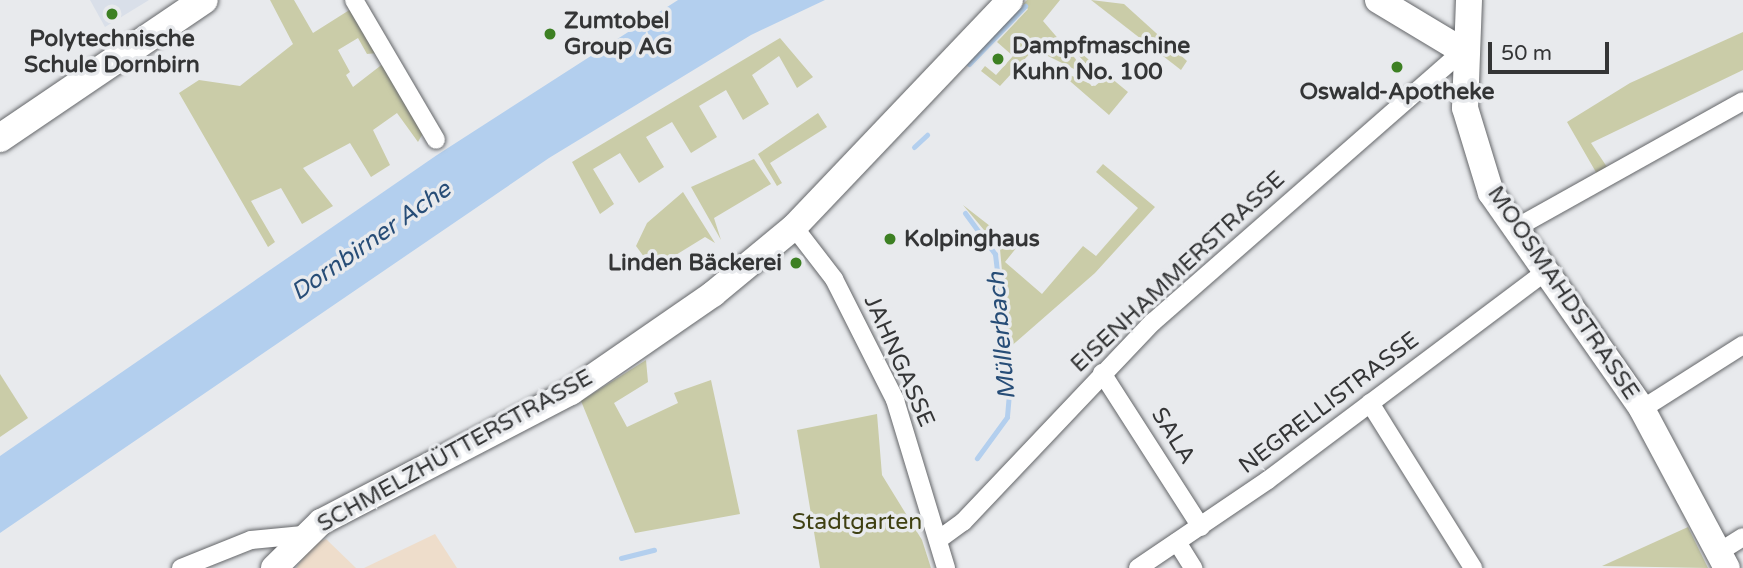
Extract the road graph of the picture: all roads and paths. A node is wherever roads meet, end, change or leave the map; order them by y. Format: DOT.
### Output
graph roads {
  1 [pos="204,0"];
  2 [pos="354,0"];
  3 [pos="1010,0"];
  4 [pos="1378,0"];
  5 [pos="1469,0"];
  6 [pos="1462,51"];
  7 [pos="1743,101"];
  8 [pos="0,138"];
  9 [pos="436,140"];
  10 [pos="794,227"];
  11 [pos="1514,229"];
  12 [pos="1545,272"];
  13 [pos="1743,345"];
  14 [pos="1102,373"];
  15 [pos="1370,403"];
  16 [pos="1642,409"];
  17 [pos="1201,527"];
  18 [pos="303,536"];
  19 [pos="1743,537"];
  20 [pos="938,540"];
  21 [pos="1177,542"];
  22 [pos="1723,560"];
  23 [pos="181,568"];
  24 [pos="274,568"];
  25 [pos="946,568"];
  26 [pos="1138,568"];
  27 [pos="1194,568"];
  28 [pos="1473,568"];
  1 -- 8 [label="main road"];
  2 -- 9 [label="street"];
  3 -- 10 [label="street, SCHMELZHÜTTERSTRASSE"];
  4 -- 6 [label="street"];
  5 -- 6 [label="street, MOOSMAHDSTRASSE"];
  6 -- 11 [label="street, MOOSMAHDSTRASSE"];
  6 -- 14 [label="street, EISENHAMMERSTRASSE"];
  7 -- 11 [label="street"];
  10 -- 18 [label="street, SCHMELZHÜTTERSTRASSE"];
  10 -- 20 [label="street, JAHNGASSE"];
  11 -- 12 [label="street, MOOSMAHDSTRASSE"];
  12 -- 15 [label="street, NEGRELLISTRASSE"];
  12 -- 16 [label="street, MOOSMAHDSTRASSE"];
  13 -- 16 [label="street"];
  14 -- 17 [label="street, SALA"];
  14 -- 20 [label="street, EISENHAMMERSTRASSE"];
  15 -- 17 [label="street, NEGRELLISTRASSE"];
  15 -- 28 [label="street"];
  16 -- 22 [label="street, MOOSMAHDSTRASSE"];
  17 -- 21 [label="street, NEGRELLISTRASSE"];
  18 -- 23 [label="street, SCHMELZHÜTTERSTRASSE"];
  18 -- 24 [label="street, SCHMELZHÜTTERSTRASSE"];
  19 -- 22 [label="street"];
  20 -- 25 [label="street, JAHNGASSE"];
  21 -- 26 [label="street, NEGRELLISTRASSE"];
  21 -- 27 [label="street"];
}
